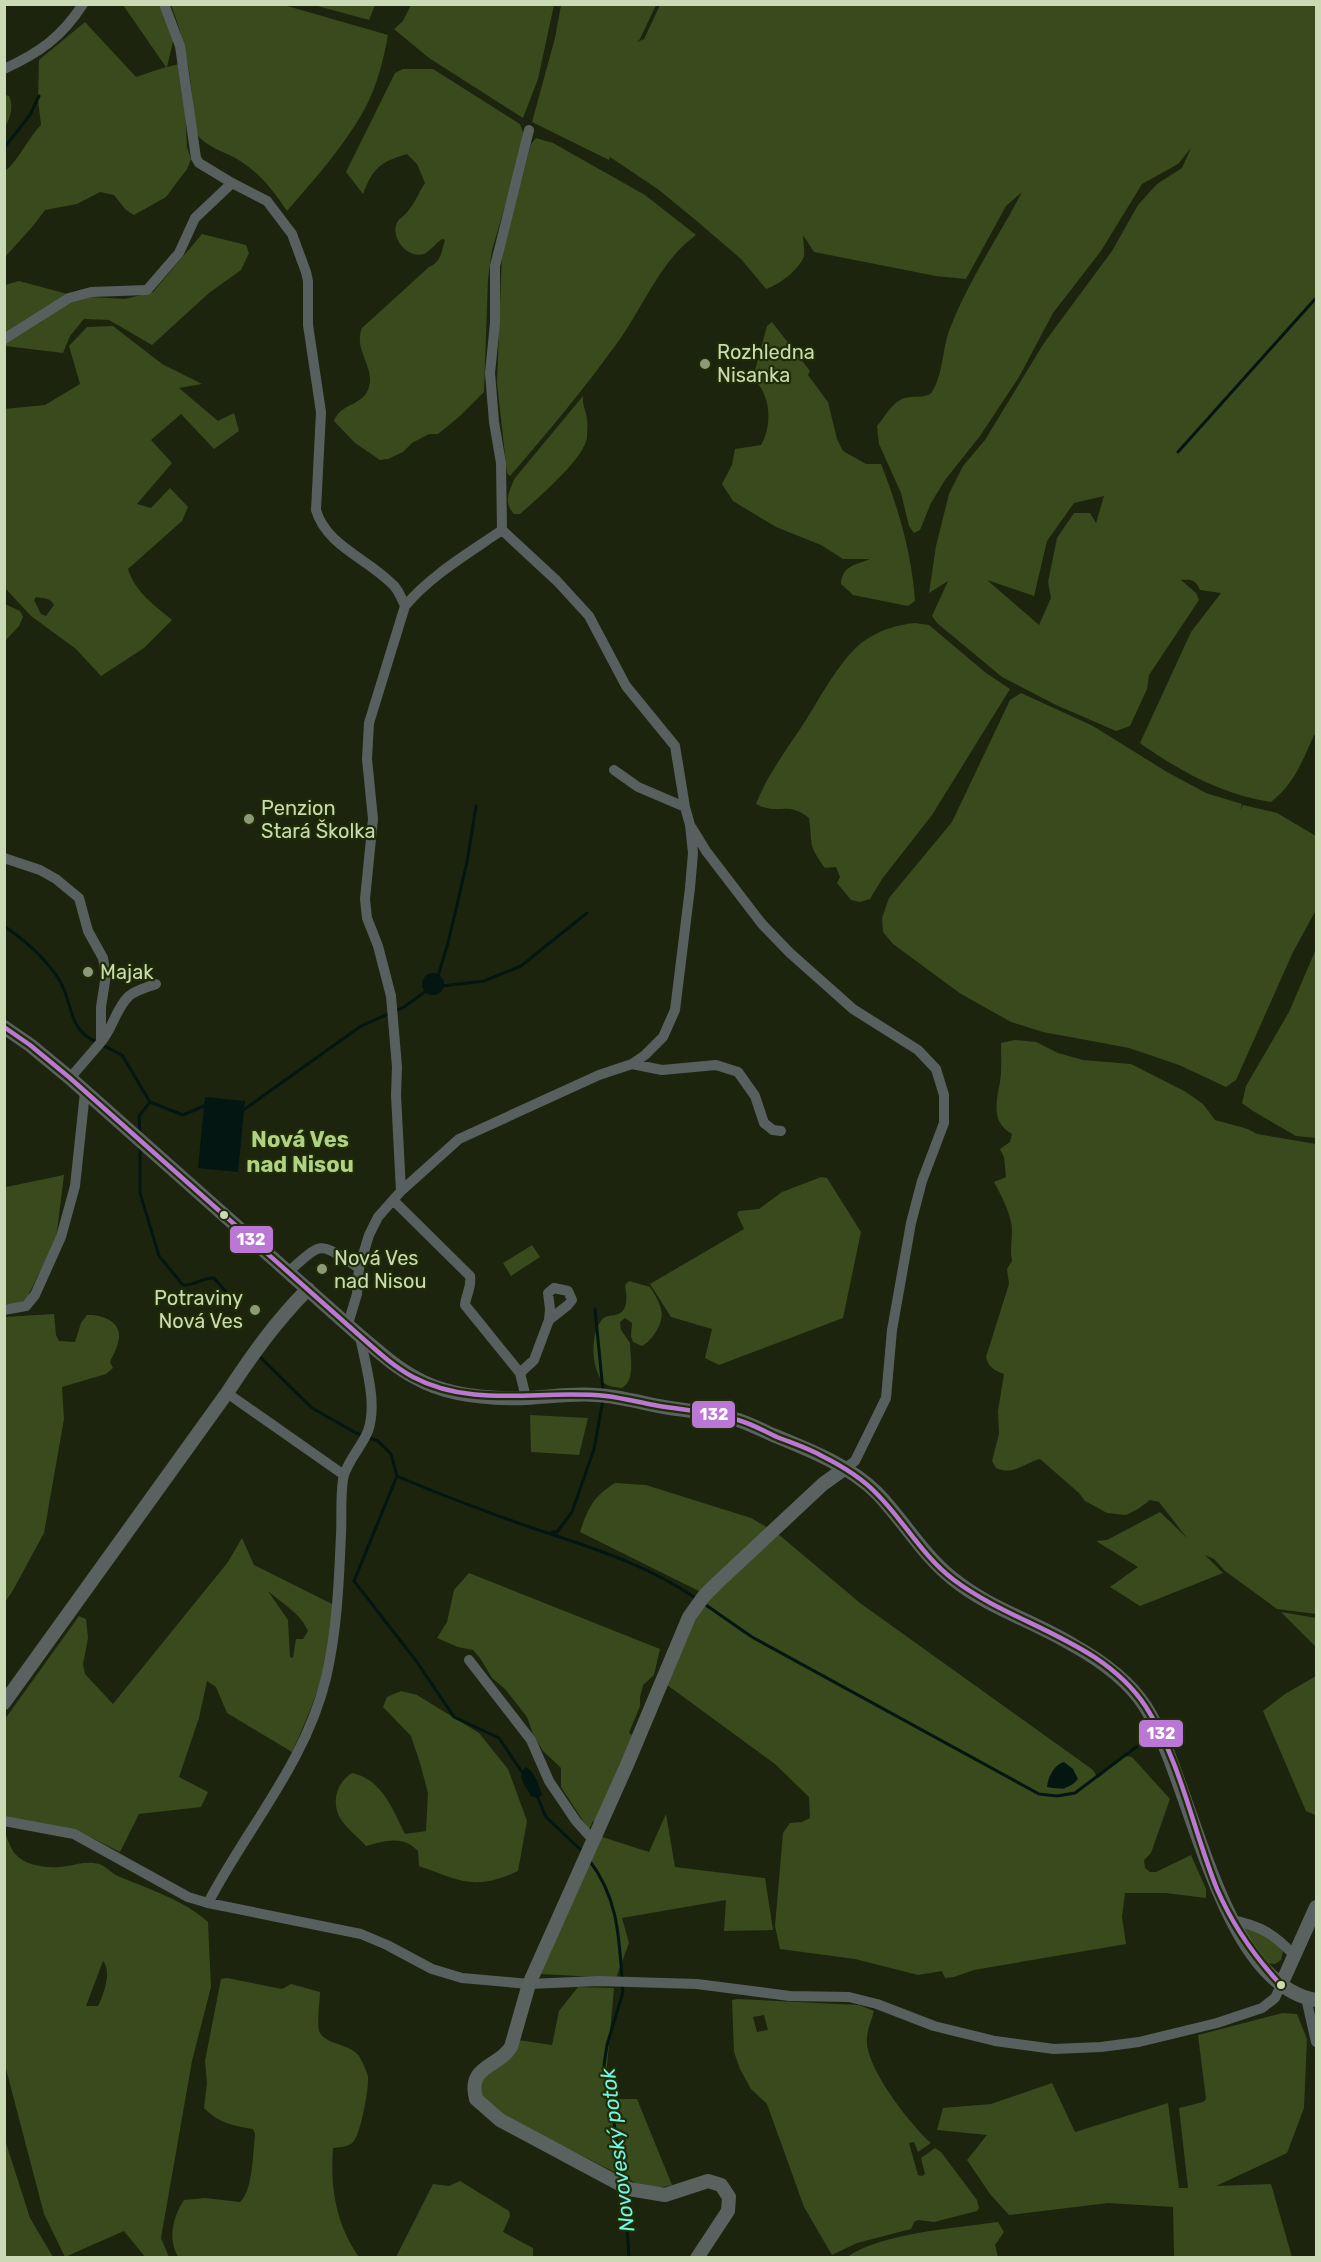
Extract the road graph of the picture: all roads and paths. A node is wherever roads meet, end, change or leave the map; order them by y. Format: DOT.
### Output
graph roads {
  1 [pos="84,4"];
  2 [pos="164,4"];
  3 [pos="4,69"];
  4 [pos="529,130"];
  5 [pos="232,183"];
  6 [pos="4,339"];
  7 [pos="502,530"];
  8 [pos="405,606"];
  9 [pos="614,770"];
  10 [pos="685,807"];
  11 [pos="690,825"];
  12 [pos="706,850"];
  13 [pos="693,853"];
  14 [pos="4,858"];
  15 [pos="156,984"];
  16 [pos="4,1027"];
  17 [pos="101,1042"];
  18 [pos="632,1064"];
  19 [pos="70,1078"];
  20 [pos="85,1092"];
  21 [pos="781,1131"];
  22 [pos="401,1191"];
  23 [pos="393,1200"];
  24 [pos="358,1268"];
  25 [pos="288,1272"];
  26 [pos="308,1289"];
  27 [pos="4,1310"];
  28 [pos="549,1320"];
  29 [pos="348,1324"];
  30 [pos="360,1336"];
  31 [pos="520,1373"];
  32 [pos="227,1393"];
  33 [pos="526,1398"];
  34 [pos="844,1469"];
  35 [pos="344,1475"];
  36 [pos="469,1660"];
  37 [pos="4,1703"];
  38 [pos="4,1821"];
  39 [pos="593,1840"];
  40 [pos="208,1903"];
  41 [pos="1317,1907"];
  42 [pos="1232,1920"];
  43 [pos="1294,1955"];
  44 [pos="529,1984"];
  45 [pos="1281,1985"];
  46 [pos="1311,1999"];
  47 [pos="1317,2043"];
  48 [pos="697,2258"];
  1 -- 3 [label="street"];
  2 -- 5 [label="street"];
  4 -- 7 [label="street"];
  5 -- 6 [label="street"];
  5 -- 8 [label="street"];
  7 -- 8 [label="street"];
  7 -- 10 [label="street"];
  8 -- 22 [label="street"];
  9 -- 10 [label="street"];
  10 -- 11 [label="street"];
  11 -- 12 [label="street"];
  11 -- 13 [label="street"];
  12 -- 13 [label="street"];
  12 -- 34 [label="street"];
  13 -- 18 [label="street"];
  14 -- 17 [label="street"];
  15 -- 17 [label="street"];
  16 -- 19 [label="street"];
  17 -- 19 [label="street"];
  18 -- 21 [label="street"];
  18 -- 22 [label="street"];
  19 -- 20 [label="street"];
  20 -- 25 [label="street"];
  20 -- 27 [label="street"];
  22 -- 23 [label="street"];
  23 -- 24 [label="street"];
  23 -- 31 [label="street"];
  24 -- 25 [label="street"];
  24 -- 29 [label="street"];
  25 -- 26 [label="street"];
  26 -- 29 [label="street"];
  26 -- 32 [label="street"];
  28 -- 31 [label="street"];
  29 -- 30 [label="street"];
  30 -- 33 [label="street"];
  30 -- 35 [label="street"];
  31 -- 33 [label="street"];
  32 -- 35 [label="street"];
  32 -- 37 [label="street"];
  33 -- 34 [label="street"];
  34 -- 39 [label="street"];
  34 -- 42 [label="street"];
  35 -- 40 [label="street"];
  36 -- 39 [label="street"];
  38 -- 40 [label="street"];
  39 -- 44 [label="street"];
  40 -- 44 [label="street"];
  41 -- 43 [label="street"];
  42 -- 43 [label="street"];
  42 -- 45 [label="street"];
  43 -- 45 [label="street"];
  44 -- 45 [label="street"];
  44 -- 48 [label="street"];
  45 -- 46 [label="street"];
  46 -- 47 [label="street"];
}
